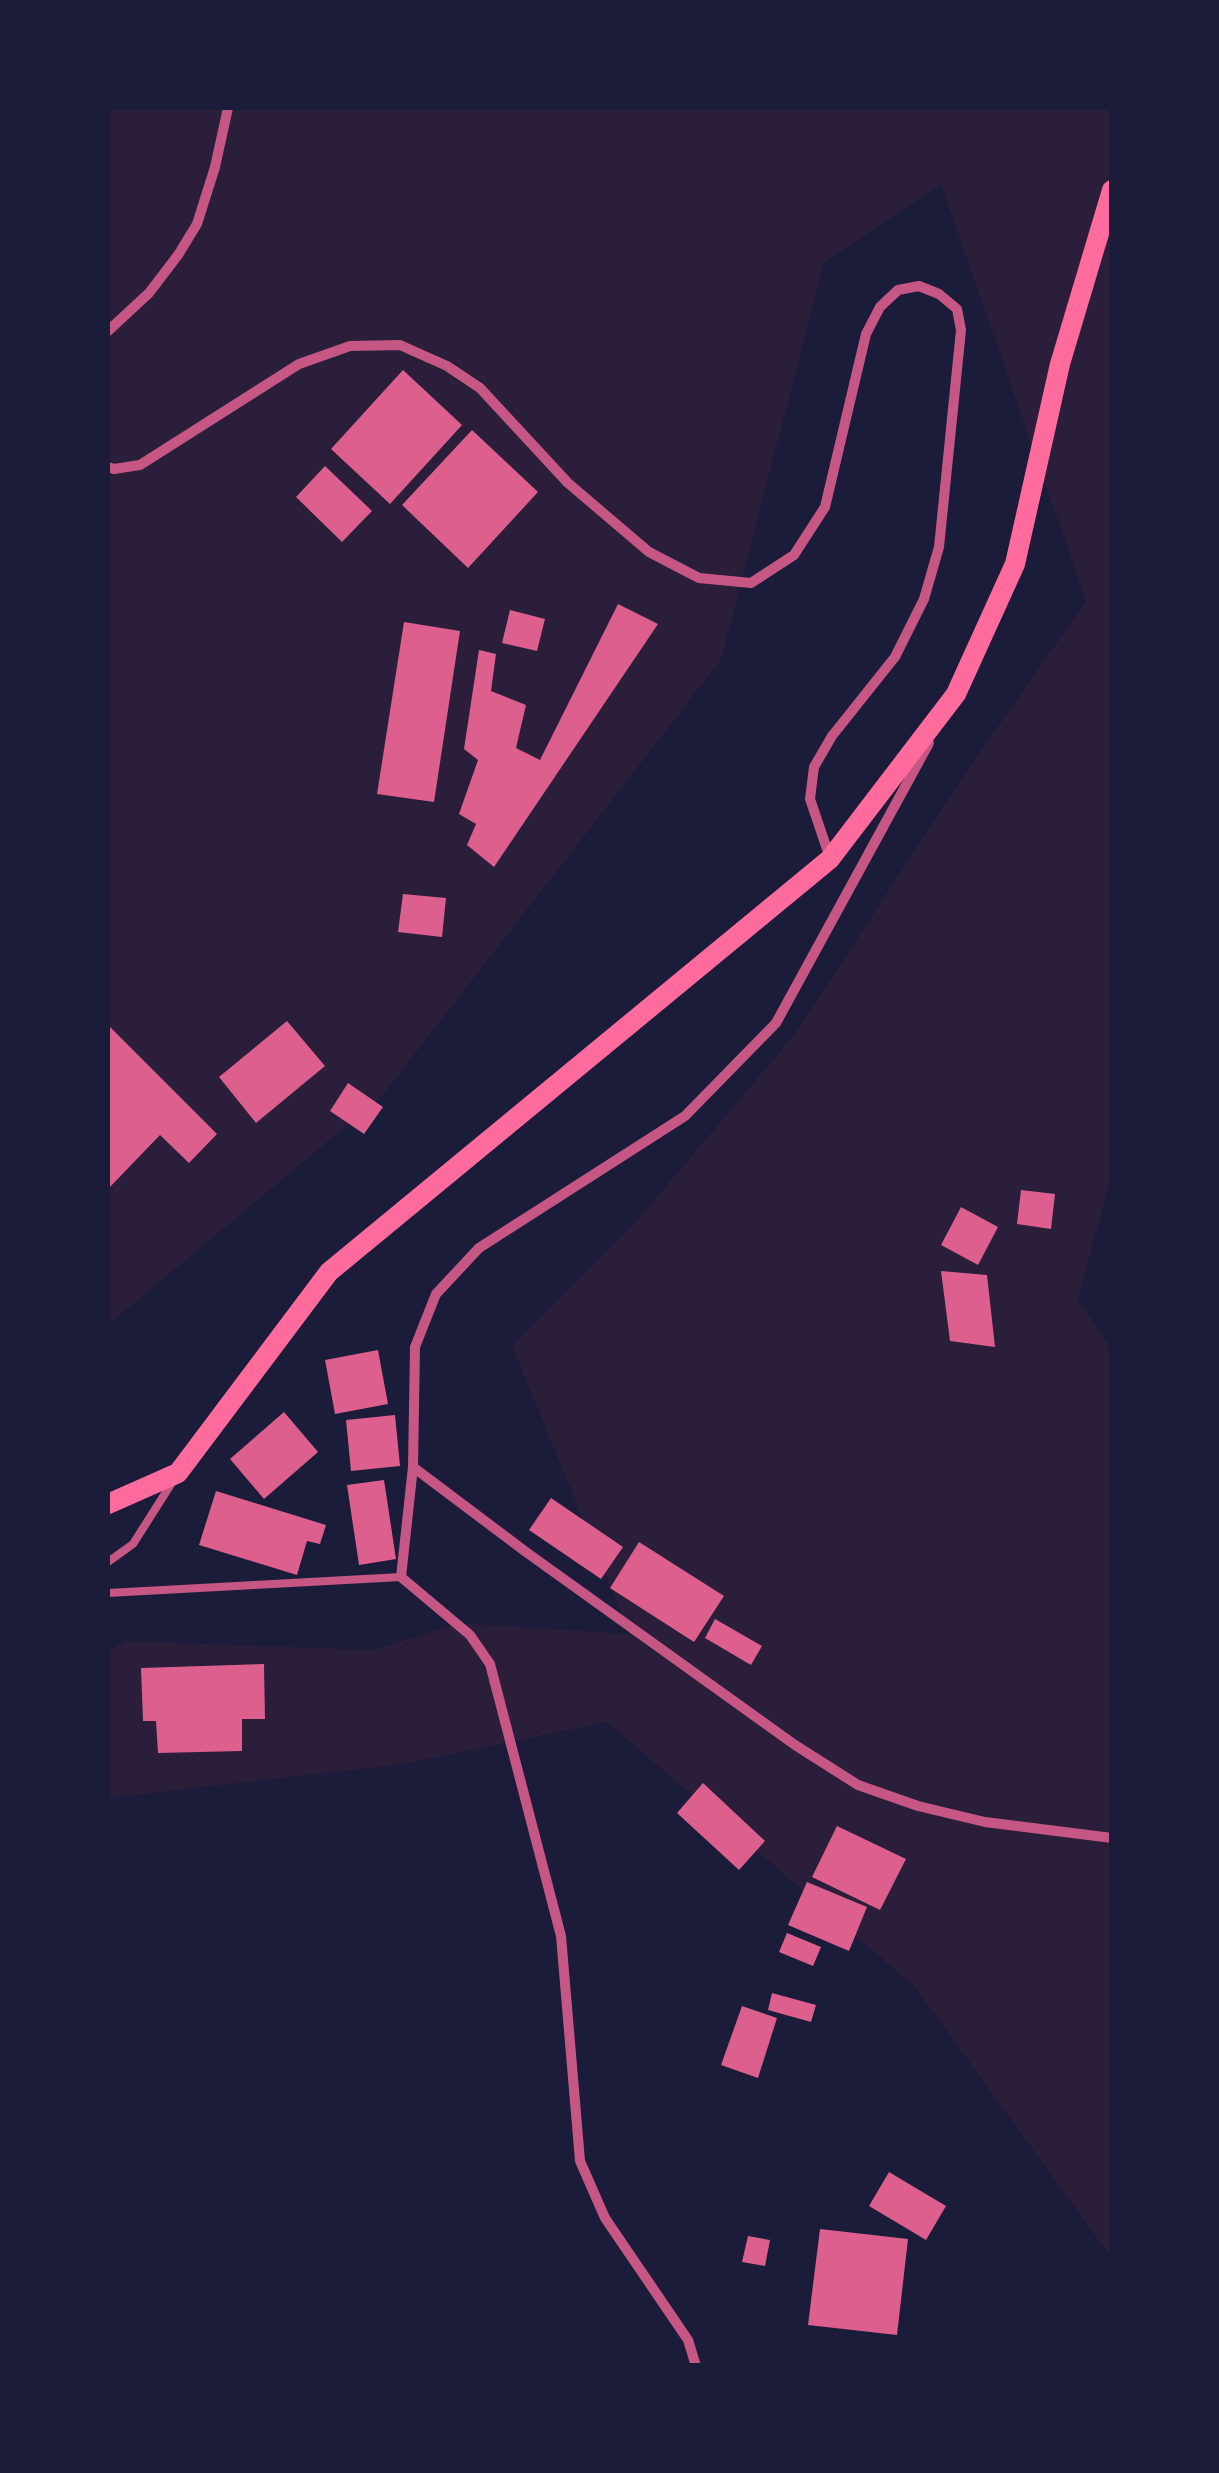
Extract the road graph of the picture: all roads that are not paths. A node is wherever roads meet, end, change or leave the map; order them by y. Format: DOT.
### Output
graph roads {
  1 [pos="228,108"];
  2 [pos="1112,190"];
  3 [pos="108,331"];
  4 [pos="108,467"];
  5 [pos="956,694"];
  6 [pos="830,859"];
  7 [pos="413,1467"];
  8 [pos="178,1473"];
  9 [pos="108,1504"];
  10 [pos="108,1562"];
  11 [pos="401,1578"];
  12 [pos="108,1593"];
  13 [pos="1112,1838"];
  14 [pos="696,2366"];
  1 -- 3 [label="street"];
  2 -- 5 [label="main road"];
  4 -- 6 [label="street"];
  5 -- 6 [label="main road"];
  5 -- 7 [label="street"];
  6 -- 8 [label="main road"];
  7 -- 11 [label="street"];
  7 -- 13 [label="street"];
  8 -- 9 [label="main road"];
  8 -- 10 [label="lane"];
  11 -- 12 [label="lane"];
  11 -- 14 [label="street"];
}
